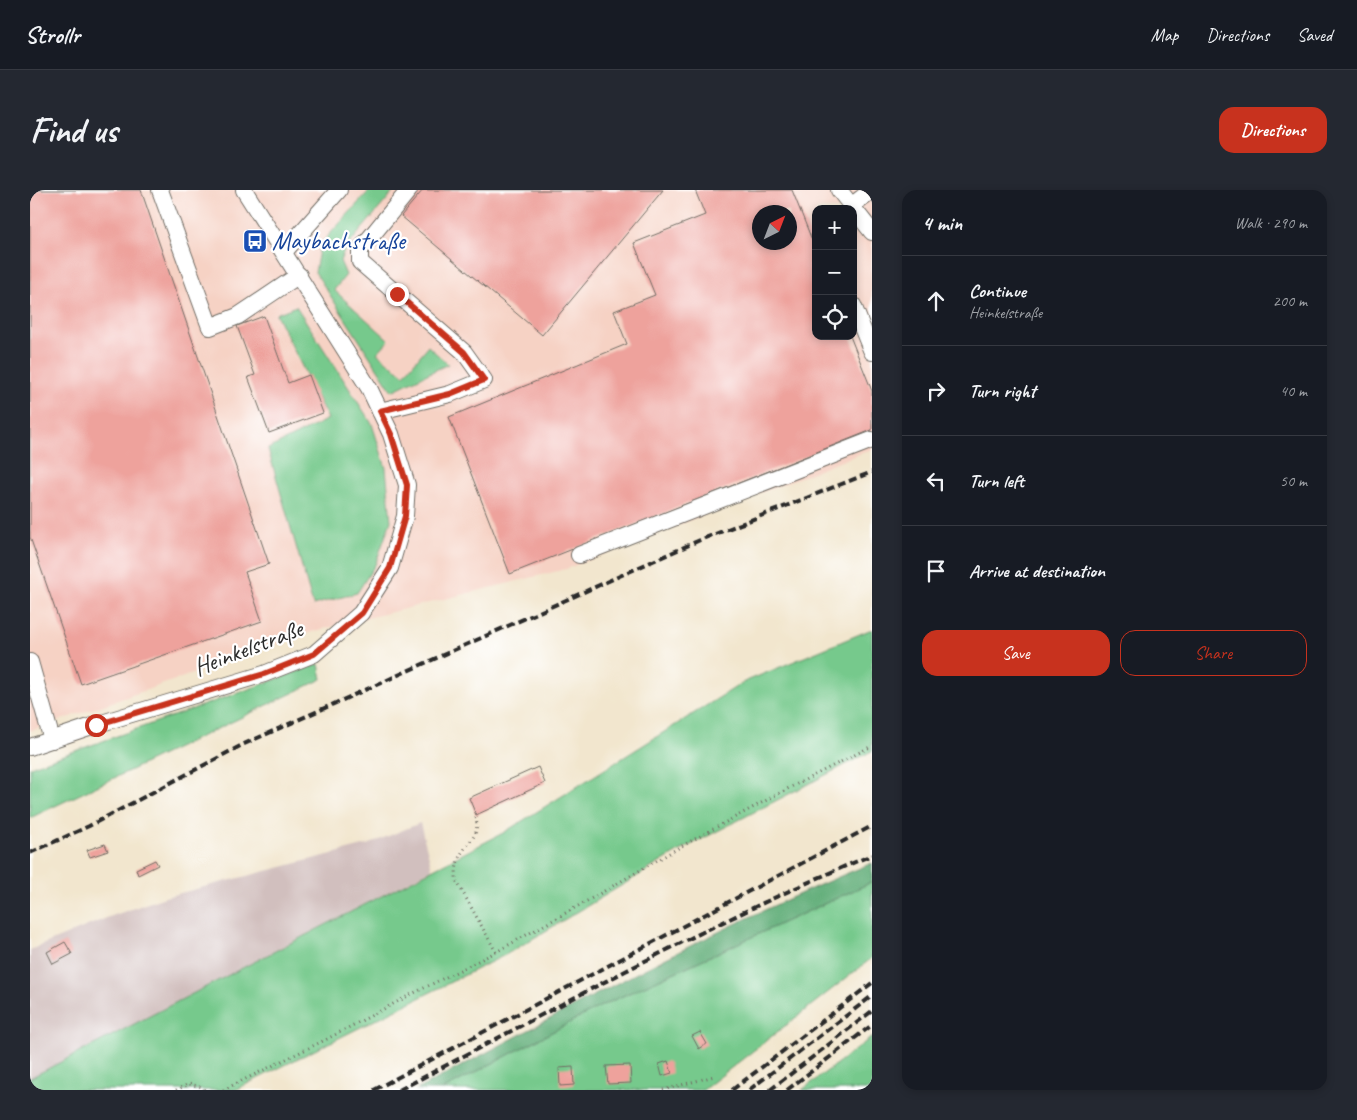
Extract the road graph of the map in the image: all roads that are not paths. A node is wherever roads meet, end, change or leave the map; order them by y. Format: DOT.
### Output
graph roads {
  1 [pos="160,190"];
  2 [pos="244,190"];
  3 [pos="339,190"];
  4 [pos="408,190"];
  5 [pos="839,190"];
  6 [pos="870,191"];
  7 [pos="850,205"];
  8 [pos="852,205"];
  9 [pos="857,213"];
  10 [pos="872,232"];
  11 [pos="284,252"];
  12 [pos="299,276"];
  13 [pos="857,316"];
  14 [pos="872,352"];
  15 [pos="380,411"];
  16 [pos="872,440"];
  17 [pos="580,555"];
  18 [pos="30,662"];
  19 [pos="52,740"];
  20 [pos="30,747"];
  1 -- 12 [label="street"];
  2 -- 11 [label="street, Heinkelstraße"];
  3 -- 11 [label="street"];
  4 -- 15 [label="street"];
  5 -- 7 [label="street"];
  6 -- 8 [label="street"];
  9 -- 10 [label="street"];
  11 -- 12 [label="street, Heinkelstraße"];
  12 -- 15 [label="street, Heinkelstraße"];
  13 -- 14 [label="street"];
  15 -- 19 [label="street, Heinkelstraße"];
  16 -- 17 [label="street"];
  18 -- 19 [label="street"];
  19 -- 20 [label="street, Heinkelstraße"];
}
